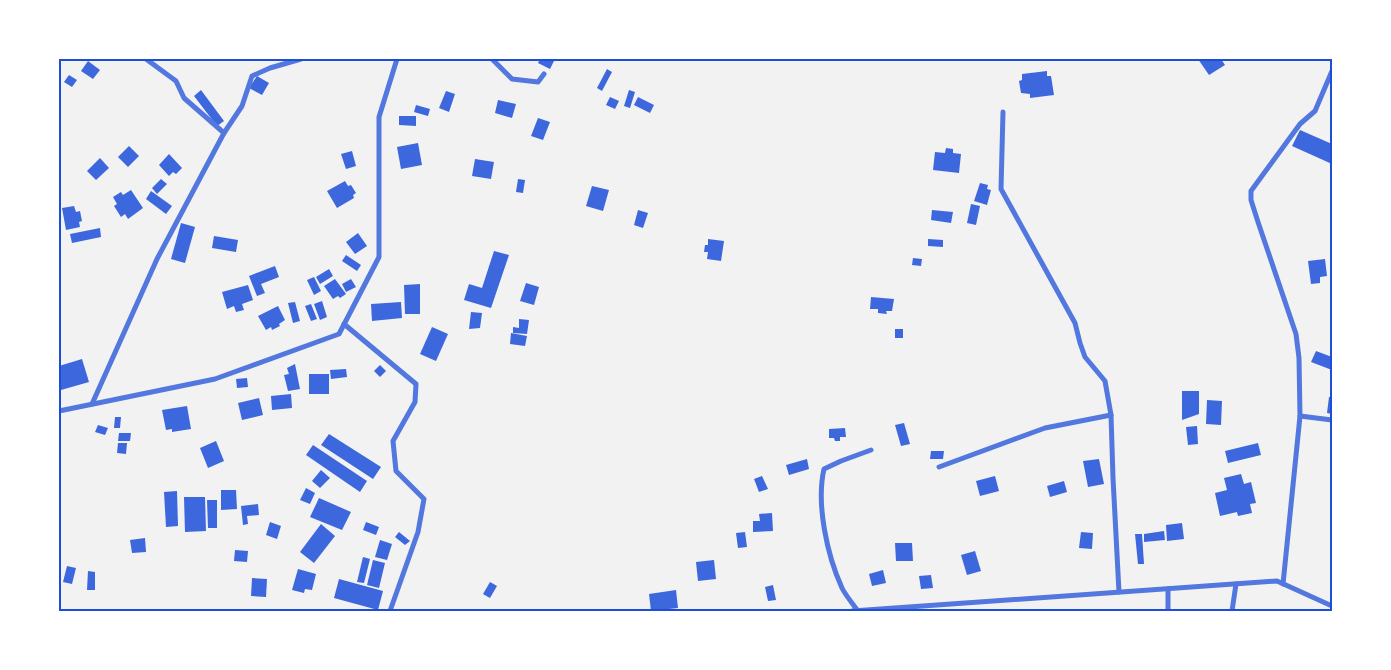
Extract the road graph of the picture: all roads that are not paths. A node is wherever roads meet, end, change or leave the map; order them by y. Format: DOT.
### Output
graph roads {
  1 [pos="146,59"];
  2 [pos="301,59"];
  3 [pos="397,59"];
  4 [pos="492,59"];
  5 [pos="1332,72"];
  6 [pos="544,74"];
  7 [pos="1003,112"];
  8 [pos="224,133"];
  9 [pos="344,324"];
  10 [pos="92,404"];
  11 [pos="59,411"];
  12 [pos="1111,415"];
  13 [pos="1300,416"];
  14 [pos="1332,420"];
  15 [pos="871,450"];
  16 [pos="939,467"];
  17 [pos="1236,584"];
  18 [pos="1283,584"];
  19 [pos="1168,589"];
  20 [pos="1119,592"];
  21 [pos="1332,606"];
  22 [pos="390,611"];
  23 [pos="852,611"];
  24 [pos="858,611"];
  25 [pos="1168,611"];
  26 [pos="1232,611"];
  1 -- 8 [label="street"];
  2 -- 8 [label="street"];
  3 -- 9 [label="street"];
  4 -- 6 [label="street"];
  5 -- 13 [label="street"];
  7 -- 12 [label="street"];
  8 -- 10 [label="street"];
  9 -- 10 [label="street"];
  9 -- 22 [label="street"];
  10 -- 11 [label="street"];
  12 -- 16 [label="street"];
  12 -- 20 [label="street"];
  13 -- 14 [label="street"];
  13 -- 18 [label="street"];
  15 -- 24 [label="street"];
  17 -- 18 [label="street"];
  17 -- 19 [label="street"];
  17 -- 26 [label="street"];
  18 -- 21 [label="street"];
  19 -- 20 [label="street"];
  19 -- 25 [label="street"];
  20 -- 24 [label="street"];
  23 -- 24 [label="street"];
}
